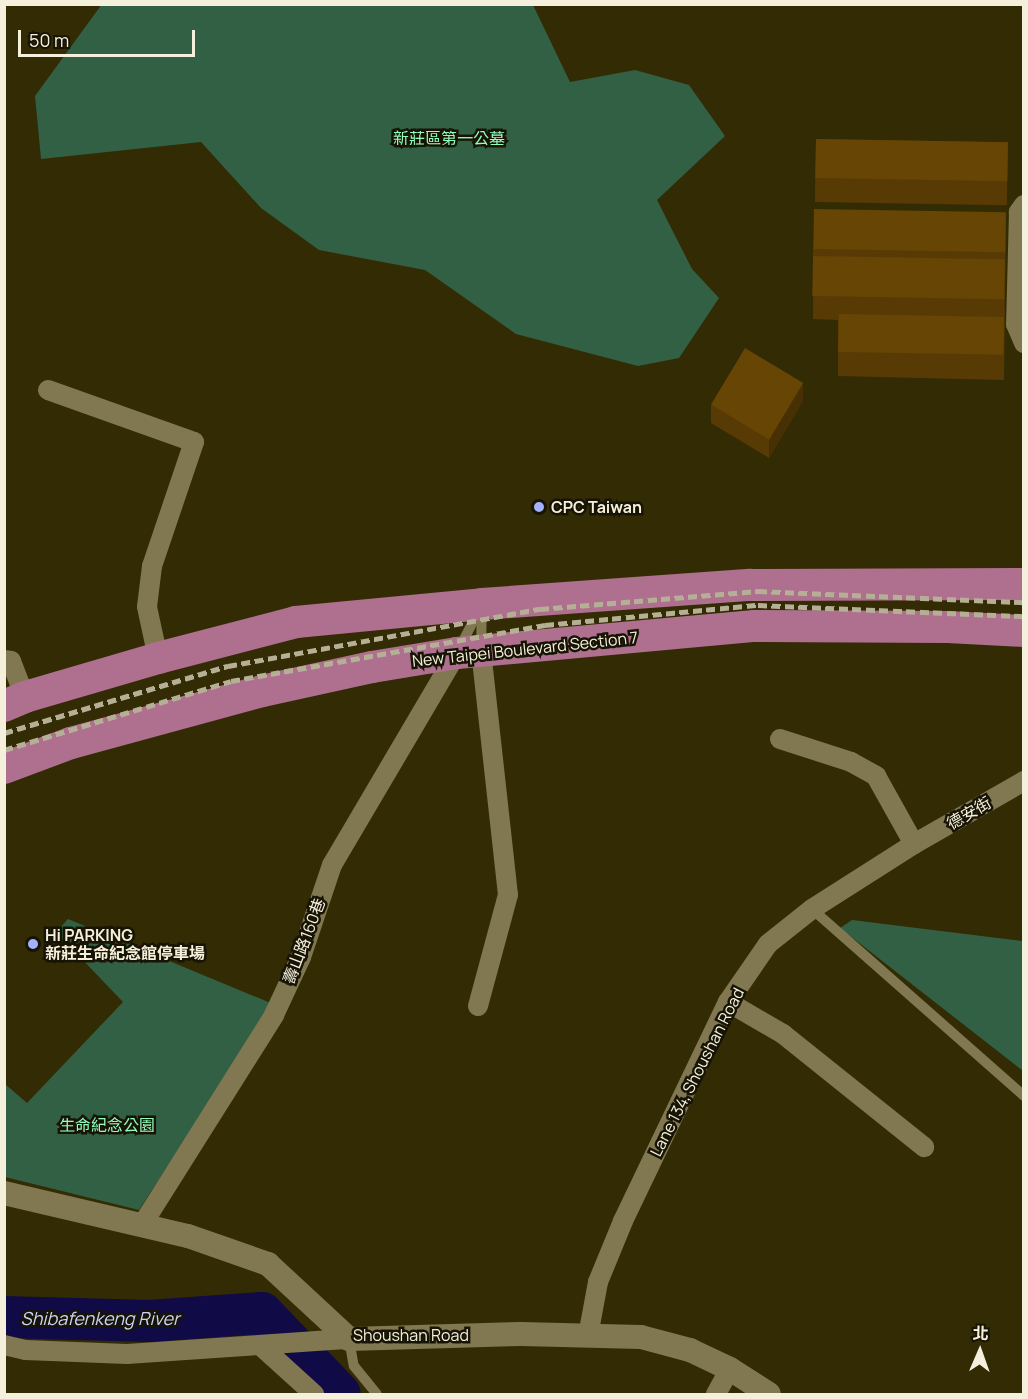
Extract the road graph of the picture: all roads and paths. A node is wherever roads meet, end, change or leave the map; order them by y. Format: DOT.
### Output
graph roads {
  1 [pos="1023,205"];
  2 [pos="1023,343"];
  3 [pos="48,390"];
  4 [pos="1023,584"];
  5 [pos="482,604"];
  6 [pos="1023,631"];
  7 [pos="469,652"];
  8 [pos="158,658"];
  9 [pos="4,660"];
  10 [pos="15,702"];
  11 [pos="780,739"];
  12 [pos="4,768"];
  13 [pos="1023,781"];
  14 [pos="914,844"];
  15 [pos="812,909"];
  16 [pos="728,1002"];
  17 [pos="478,1006"];
  18 [pos="1023,1096"];
  19 [pos="924,1147"];
  20 [pos="4,1193"];
  21 [pos="142,1225"];
  22 [pos="588,1336"];
  23 [pos="342,1339"];
  24 [pos="4,1345"];
  25 [pos="262,1346"];
  26 [pos="730,1369"];
  27 [pos="314,1395"];
  28 [pos="377,1395"];
  29 [pos="716,1395"];
  30 [pos="769,1395"];
  1 -- 2 [label="street"];
  3 -- 8 [label="street"];
  4 -- 5 [label="main road"];
  5 -- 7 [label="lane"];
  5 -- 7 [label="lane"];
  5 -- 8 [label="main road"];
  6 -- 7 [label="main road, New Taipei Boulevard Section 7"];
  7 -- 12 [label="main road, New Taipei Boulevard Section 7"];
  7 -- 17 [label="street"];
  7 -- 21 [label="street, 壽山路160巷"];
  8 -- 10 [label="main road"];
  9 -- 10 [label="street"];
  11 -- 14 [label="street"];
  13 -- 14 [label="street, 德安街"];
  14 -- 15 [label="street, Lane 134, Shoushan Road"];
  15 -- 16 [label="street, Lane 134, Shoushan Road"];
  15 -- 18 [label="lane"];
  16 -- 19 [label="street"];
  16 -- 22 [label="street, Lane 134, Shoushan Road"];
  20 -- 21 [label="street, Shoushan Road"];
  21 -- 23 [label="street, Shoushan Road"];
  22 -- 23 [label="street, Shoushan Road"];
  22 -- 26 [label="street, Shoushan Road"];
  23 -- 25 [label="street"];
  23 -- 28 [label="lane"];
  24 -- 25 [label="street"];
  25 -- 27 [label="street"];
  26 -- 29 [label="street"];
  26 -- 30 [label="street, Shoushan Road"];
}
